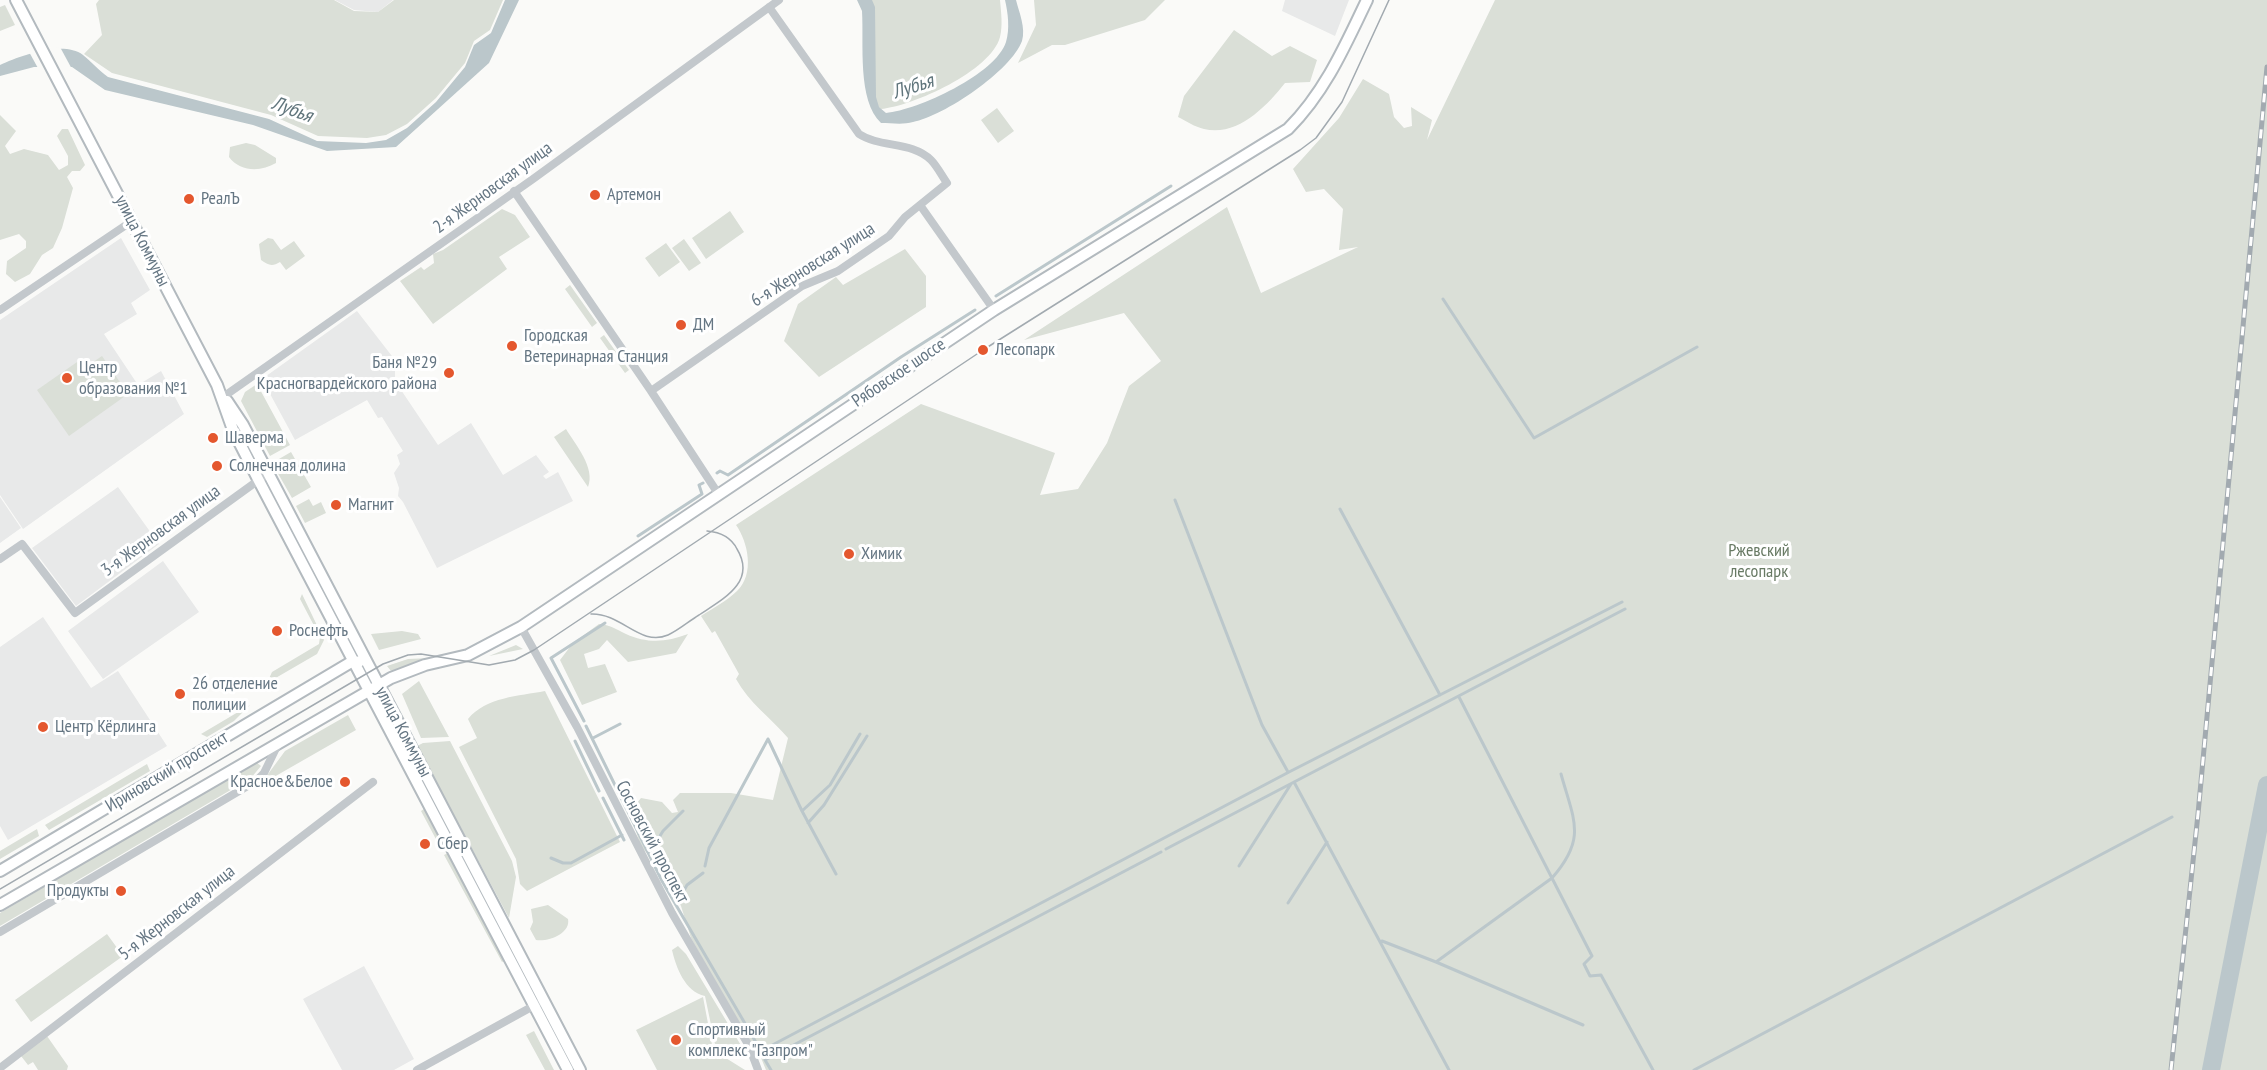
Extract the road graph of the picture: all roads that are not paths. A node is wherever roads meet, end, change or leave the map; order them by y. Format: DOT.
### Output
graph roads {
  1 [pos="16,0"];
  2 [pos="779,0"];
  3 [pos="1366,0"];
  4 [pos="769,7"];
  5 [pos="514,191"];
  6 [pos="920,205"];
  7 [pos="132,221"];
  8 [pos="0,310"];
  9 [pos="993,310"];
  10 [pos="651,391"];
  11 [pos="223,396"];
  12 [pos="262,476"];
  13 [pos="719,495"];
  14 [pos="0,559"];
  15 [pos="521,627"];
  16 [pos="353,661"];
  17 [pos="367,663"];
  18 [pos="373,687"];
  19 [pos="278,743"];
  20 [pos="373,782"];
  21 [pos="0,871"];
  22 [pos="0,905"];
  23 [pos="0,932"];
  24 [pos="539,1004"];
  25 [pos="0,1068"];
  26 [pos="417,1070"];
  27 [pos="568,1070"];
  28 [pos="580,1070"];
  29 [pos="758,1070"];
  1 -- 7 [label="main road, улица Коммуны"];
  2 -- 4 [label="street, 2-я Жерновская улица"];
  3 -- 9 [label="main road, Рябовское шоссе"];
  4 -- 5 [label="street, 2-я Жерновская улица"];
  4 -- 6 [label="street, 6-я Жерновская улица"];
  5 -- 10 [label="street"];
  5 -- 11 [label="street, 2-я Жерновская улица"];
  6 -- 9 [label="street"];
  6 -- 10 [label="street, 6-я Жерновская улица"];
  7 -- 8 [label="street"];
  7 -- 11 [label="main road, улица Коммуны"];
  9 -- 13 [label="main road, Рябовское шоссе"];
  10 -- 13 [label="street"];
  11 -- 12 [label="main road, улица Коммуны"];
  12 -- 14 [label="street, 3-я Жерновская улица"];
  12 -- 16 [label="main road, улица Коммуны"];
  12 -- 17 [label="main road, улица Коммуны"];
  13 -- 15 [label="main road, Рябовское шоссе"];
  15 -- 18 [label="main road, Рябовское шоссе"];
  15 -- 29 [label="street, Сосновский проспект"];
  16 -- 17 [label="main road"];
  16 -- 18 [label="main road, улица Коммуны"];
  16 -- 21 [label="main road, Ириновский проспект"];
  17 -- 18 [label="main road, улица Коммуны"];
  18 -- 19 [label="main road, Ириновский проспект"];
  18 -- 24 [label="main road, улица Коммуны"];
  19 -- 22 [label="main road, Ириновский проспект"];
  19 -- 23 [label="street"];
  20 -- 25 [label="street, 5-я Жерновская улица"];
  24 -- 26 [label="street"];
  24 -- 27 [label="main road, улица Коммуны"];
  24 -- 28 [label="main road, улица Коммуны"];
}
